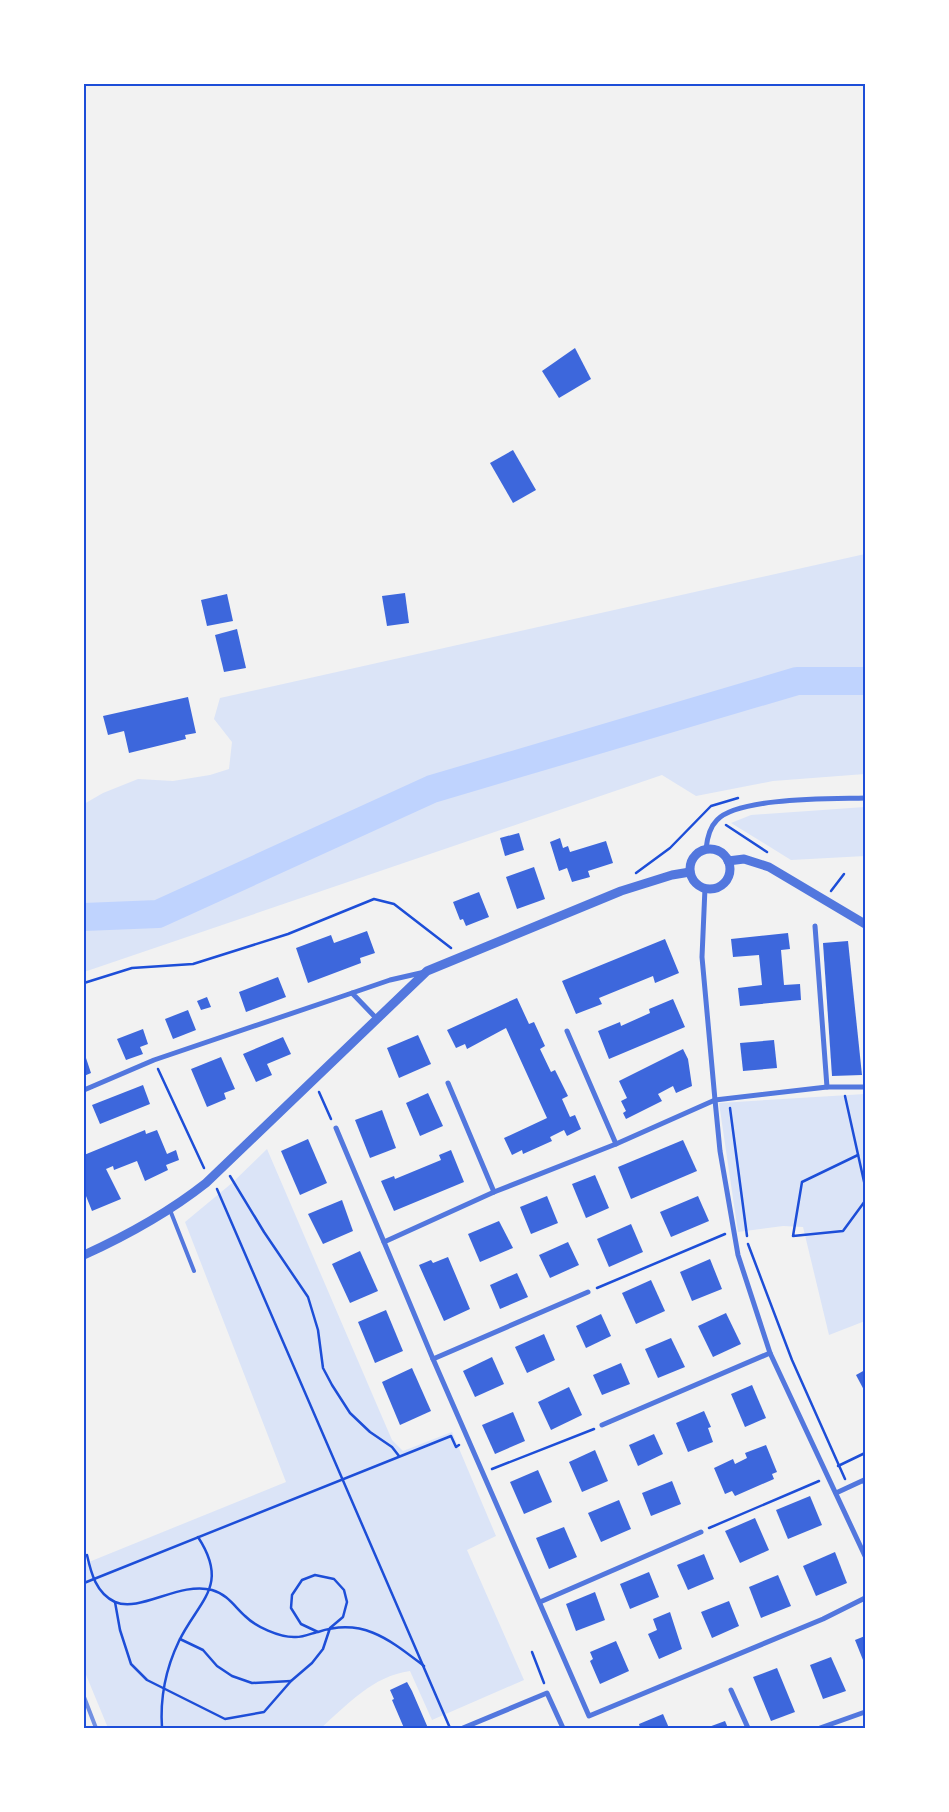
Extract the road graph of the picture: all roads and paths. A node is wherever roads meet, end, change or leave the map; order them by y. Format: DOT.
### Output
graph roads {
  1 [pos="743,797"];
  2 [pos="865,798"];
  3 [pos="709,808"];
  4 [pos="719,819"];
  5 [pos="706,849"];
  6 [pos="770,854"];
  7 [pos="728,861"];
  8 [pos="690,872"];
  9 [pos="632,876"];
  10 [pos="704,888"];
  11 [pos="865,924"];
  12 [pos="815,926"];
  13 [pos="453,950"];
  14 [pos="428,971"];
  15 [pos="84,983"];
  16 [pos="352,993"];
  17 [pos="377,1019"];
  18 [pos="567,1031"];
  19 [pos="154,1060"];
  20 [pos="313,1079"];
  21 [pos="448,1083"];
  22 [pos="827,1087"];
  23 [pos="843,1087"];
  24 [pos="865,1087"];
  25 [pos="84,1090"];
  26 [pos="728,1099"];
  27 [pos="715,1100"];
  28 [pos="336,1128"];
  29 [pos="616,1144"];
  30 [pos="858,1155"];
  31 [pos="204,1168"];
  32 [pos="229,1174"];
  33 [pos="865,1186"];
  34 [pos="216,1187"];
  35 [pos="494,1192"];
  36 [pos="865,1201"];
  37 [pos="170,1210"];
  38 [pos="734,1230"];
  39 [pos="384,1242"];
  40 [pos="84,1255"];
  41 [pos="194,1271"];
  42 [pos="588,1292"];
  43 [pos="770,1353"];
  44 [pos="433,1359"];
  45 [pos="602,1425"];
  46 [pos="470,1442"];
  47 [pos="865,1453"];
  48 [pos="400,1456"];
  49 [pos="838,1466"];
  50 [pos="483,1473"];
  51 [pos="828,1477"];
  52 [pos="343,1479"];
  53 [pos="865,1481"];
  54 [pos="849,1487"];
  55 [pos="836,1493"];
  56 [pos="701,1532"];
  57 [pos="198,1537"];
  58 [pos="87,1555"];
  59 [pos="865,1556"];
  60 [pos="92,1579"];
  61 [pos="84,1583"];
  62 [pos="211,1590"];
  63 [pos="865,1598"];
  64 [pos="115,1602"];
  65 [pos="540,1602"];
  66 [pos="330,1628"];
  67 [pos="318,1632"];
  68 [pos="180,1640"];
  69 [pos="532,1652"];
  70 [pos="424,1666"];
  71 [pos="291,1681"];
  72 [pos="165,1688"];
  73 [pos="731,1690"];
  74 [pos="547,1693"];
  75 [pos="865,1712"];
  76 [pos="162,1728"];
  77 [pos="450,1728"];
  78 [pos="463,1728"];
  79 [pos="563,1728"];
  80 [pos="748,1728"];
  81 [pos="820,1728"];
  1 -- 3 [label="path"];
  2 -- 4 [label="street"];
  3 -- 4 [label="path"];
  3 -- 9 [label="path"];
  4 -- 5 [label="street"];
  4 -- 6 [label="path"];
  5 -- 7 [label="street"];
  5 -- 8 [label="street"];
  7 -- 10 [label="street"];
  7 -- 11 [label="street"];
  8 -- 10 [label="street"];
  8 -- 14 [label="street"];
  10 -- 27 [label="street"];
  12 -- 22 [label="street"];
  13 -- 15 [label="path"];
  14 -- 16 [label="street"];
  14 -- 17 [label="street"];
  16 -- 17 [label="street"];
  16 -- 19 [label="street"];
  17 -- 20 [label="street"];
  18 -- 29 [label="street"];
  19 -- 25 [label="street"];
  19 -- 31 [label="path"];
  20 -- 28 [label="path"];
  20 -- 37 [label="street"];
  21 -- 35 [label="street"];
  22 -- 23 [label="street"];
  22 -- 26 [label="street"];
  23 -- 24 [label="street"];
  23 -- 30 [label="path"];
  26 -- 27 [label="street"];
  26 -- 49 [label="path"];
  27 -- 29 [label="street"];
  27 -- 38 [label="street"];
  28 -- 39 [label="street"];
  29 -- 35 [label="street"];
  30 -- 33 [label="path"];
  30 -- 36 [label="path"];
  32 -- 48 [label="path"];
  34 -- 52 [label="path"];
  35 -- 39 [label="street"];
  37 -- 40 [label="street"];
  37 -- 41 [label="lane"];
  38 -- 42 [label="path"];
  38 -- 43 [label="street"];
  39 -- 44 [label="street"];
  42 -- 44 [label="street"];
  43 -- 45 [label="street"];
  43 -- 51 [label="street"];
  44 -- 46 [label="street"];
  45 -- 50 [label="path"];
  46 -- 48 [label="path"];
  46 -- 50 [label="street"];
  47 -- 49 [label="path"];
  48 -- 52 [label="path"];
  49 -- 54 [label="path"];
  50 -- 65 [label="street"];
  51 -- 55 [label="street"];
  51 -- 56 [label="path"];
  52 -- 57 [label="path"];
  52 -- 70 [label="path"];
  53 -- 54 [label="street"];
  54 -- 55 [label="street"];
  55 -- 59 [label="street"];
  56 -- 65 [label="street"];
  57 -- 60 [label="path"];
  57 -- 62 [label="path"];
  58 -- 60 [label="path"];
  60 -- 61 [label="path"];
  60 -- 64 [label="path"];
  62 -- 64 [label="path"];
  62 -- 67 [label="path"];
  62 -- 68 [label="path"];
  63 -- 65 [label="street"];
  64 -- 72 [label="path"];
  66 -- 67 [label="path"];
  66 -- 67 [label="path"];
  66 -- 70 [label="path"];
  66 -- 71 [label="path"];
  68 -- 71 [label="path"];
  68 -- 72 [label="path"];
  69 -- 74 [label="path"];
  70 -- 77 [label="path"];
  71 -- 72 [label="path"];
  72 -- 76 [label="path"];
  73 -- 80 [label="street"];
  74 -- 78 [label="street"];
  74 -- 79 [label="street"];
  75 -- 81 [label="street"];
}
